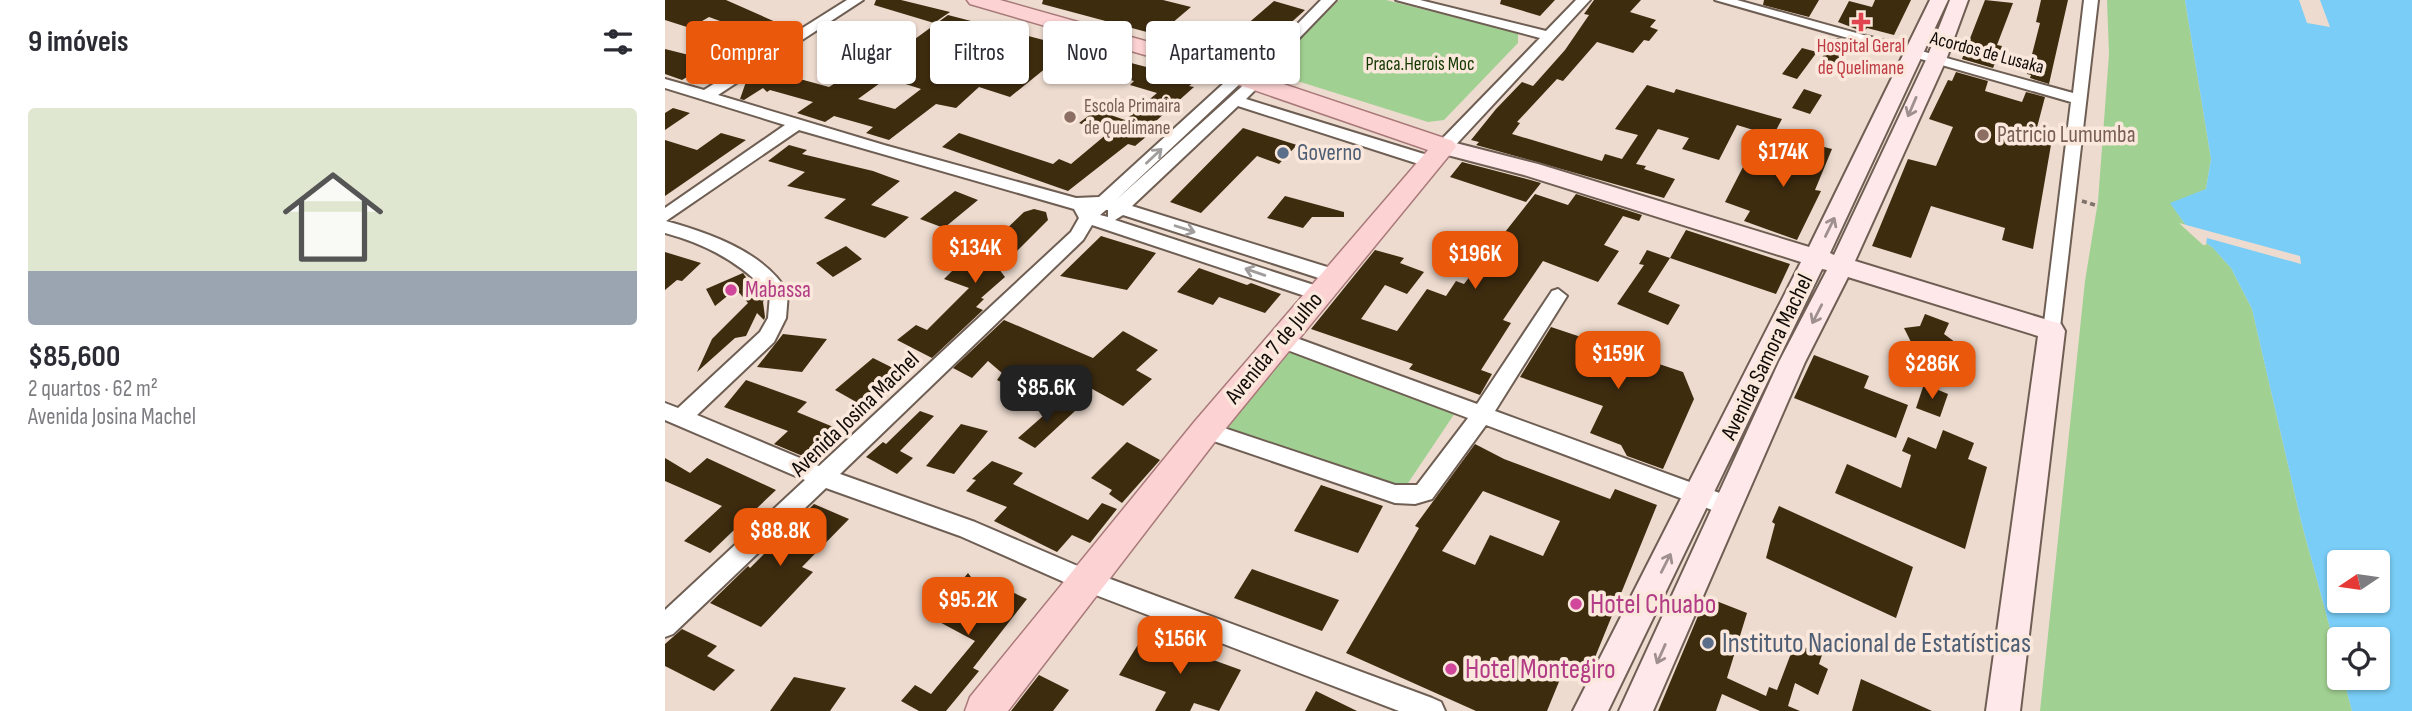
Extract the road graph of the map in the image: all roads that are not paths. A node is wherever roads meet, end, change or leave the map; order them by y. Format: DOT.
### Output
graph roads {
  1 [pos="856,0"];
  2 [pos="977,0"];
  3 [pos="1329,0"];
  4 [pos="1403,0"];
  5 [pos="1583,0"];
  6 [pos="1722,0"];
  7 [pos="1939,0"];
  8 [pos="1959,0"];
  9 [pos="2091,0"];
  10 [pos="1300,28"];
  11 [pos="1550,36"];
  12 [pos="1146,45"];
  13 [pos="1925,57"];
  14 [pos="665,83"];
  15 [pos="1241,84"];
  16 [pos="1245,84"];
  17 [pos="1278,84"];
  18 [pos="706,96"];
  19 [pos="2079,99"];
  20 [pos="1234,100"];
  21 [pos="797,124"];
  22 [pos="1438,154"];
  23 [pos="1112,205"];
  24 [pos="1090,214"];
  25 [pos="665,216"];
  26 [pos="665,227"];
  27 [pos="1815,257"];
  28 [pos="1842,264"];
  29 [pos="1327,285"];
  30 [pos="1558,296"];
  31 [pos="2052,331"];
  32 [pos="1281,340"];
  33 [pos="674,414"];
  34 [pos="1482,414"];
  35 [pos="1206,430"];
  36 [pos="824,478"];
  37 [pos="1699,493"];
  38 [pos="1728,506"];
  39 [pos="1087,581"];
  40 [pos="665,626"];
  41 [pos="984,711"];
  42 [pos="1432,711"];
  43 [pos="1590,711"];
  44 [pos="1636,711"];
  45 [pos="2003,711"];
  1 -- 18 [label="street"];
  2 -- 12 [label="main road"];
  3 -- 10 [label="street"];
  4 -- 11 [label="street"];
  5 -- 11 [label="street, Avenida 7 de Julho"];
  6 -- 13 [label="street, Acordos de Lusaka"];
  7 -- 13 [label="street, Avenida Samora Machel"];
  8 -- 13 [label="street, Avenida Samora Machel"];
  9 -- 19 [label="street"];
  11 -- 22 [label="street, Avenida 7 de Julho"];
  13 -- 19 [label="street, Acordos de Lusaka"];
  27 -- 13 [label="street, Avenida Samora Machel, one-way"];
  13 -- 28 [label="street, Avenida Samora Machel, one-way"];
  14 -- 18 [label="street"];
  23 -- 15 [label="street, Avenida Josina Machel, one-way"];
  16 -- 20 [label="street, Avenida Josina Machel"];
  17 -- 22 [label="main road"];
  18 -- 21 [label="street"];
  19 -- 31 [label="street"];
  20 -- 22 [label="street"];
  20 -- 23 [label="street, Avenida Josina Machel"];
  21 -- 24 [label="street"];
  21 -- 25 [label="street"];
  22 -- 27 [label="street"];
  22 -- 29 [label="main road, Avenida 7 de Julho"];
  23 -- 24 [label="street, Avenida Josina Machel"];
  23 -- 24 [label="street"];
  23 -- 29 [label="street, one-way"];
  29 -- 24 [label="street, one-way"];
  24 -- 36 [label="street, Avenida Josina Machel"];
  26 -- 33 [label="street"];
  27 -- 28 [label="street"];
  27 -- 37 [label="street, Avenida Samora Machel"];
  28 -- 31 [label="street"];
  28 -- 38 [label="street, Avenida Samora Machel, one-way"];
  29 -- 32 [label="main road, Avenida 7 de Julho"];
  30 -- 34 [label="street"];
  31 -- 45 [label="street"];
  32 -- 34 [label="street"];
  32 -- 35 [label="main road, Avenida 7 de Julho"];
  33 -- 36 [label="street"];
  34 -- 35 [label="street"];
  34 -- 37 [label="street"];
  35 -- 39 [label="main road, Avenida 7 de Julho"];
  36 -- 39 [label="street"];
  36 -- 40 [label="street, Avenida Josina Machel"];
  37 -- 38 [label="street"];
  43 -- 37 [label="street, Avenida Samora Machel, one-way"];
  38 -- 44 [label="street, Avenida Samora Machel, one-way"];
  39 -- 41 [label="main road, Avenida 7 de Julho"];
  39 -- 42 [label="street"];
}
